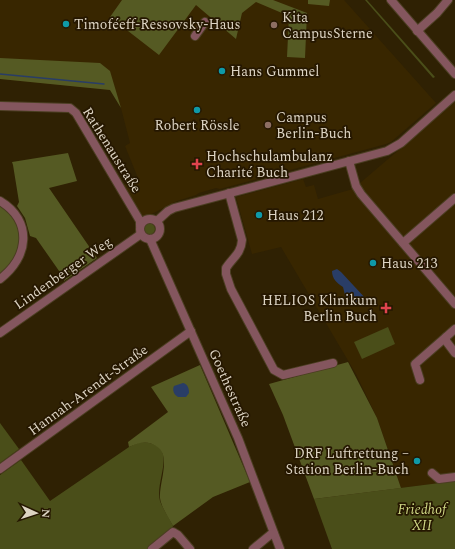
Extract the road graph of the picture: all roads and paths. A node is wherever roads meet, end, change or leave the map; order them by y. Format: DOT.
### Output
graph roads {
  1 [pos="390,0"];
  2 [pos="448,0"];
  3 [pos="206,22"];
  4 [pos="417,31"];
  5 [pos="195,36"];
  6 [pos="455,74"];
  7 [pos="455,95"];
  8 [pos="0,106"];
  9 [pos="349,161"];
  10 [pos="229,193"];
  11 [pos="455,198"];
  12 [pos="0,201"];
  13 [pos="157,222"];
  14 [pos="140,225"];
  15 [pos="141,234"];
  16 [pos="150,239"];
  17 [pos="404,243"];
  18 [pos="0,278"];
  19 [pos="455,304"];
  20 [pos="455,329"];
  21 [pos="191,331"];
  22 [pos="0,333"];
  23 [pos="446,337"];
  24 [pos="455,353"];
  25 [pos="333,363"];
  26 [pos="420,380"];
  27 [pos="0,469"];
  28 [pos="432,473"];
  29 [pos="455,477"];
  30 [pos="274,534"];
  31 [pos="152,549"];
  32 [pos="190,549"];
  33 [pos="253,549"];
  34 [pos="280,549"];
  1 -- 4 [label="street"];
  2 -- 4 [label="street"];
  3 -- 5 [label="street"];
  4 -- 6 [label="street"];
  7 -- 9 [label="street"];
  8 -- 14 [label="street, Rathenaustraße"];
  9 -- 10 [label="street"];
  9 -- 17 [label="street"];
  10 -- 13 [label="street"];
  10 -- 25 [label="street"];
  11 -- 17 [label="street"];
  12 -- 18 [label="street"];
  13 -- 14 [label="street"];
  13 -- 16 [label="street"];
  14 -- 15 [label="street"];
  15 -- 16 [label="street"];
  15 -- 22 [label="street, Lindenberger Weg"];
  16 -- 21 [label="street, Goethestraße"];
  17 -- 19 [label="street"];
  20 -- 23 [label="street"];
  21 -- 27 [label="street, Hannah-Arendt-Straße"];
  21 -- 30 [label="street, Goethestraße"];
  23 -- 24 [label="street"];
  23 -- 26 [label="street"];
  28 -- 29 [label="street"];
  30 -- 33 [label="street"];
  30 -- 34 [label="street, Goethestraße"];
  31 -- 32 [label="street"];
}
